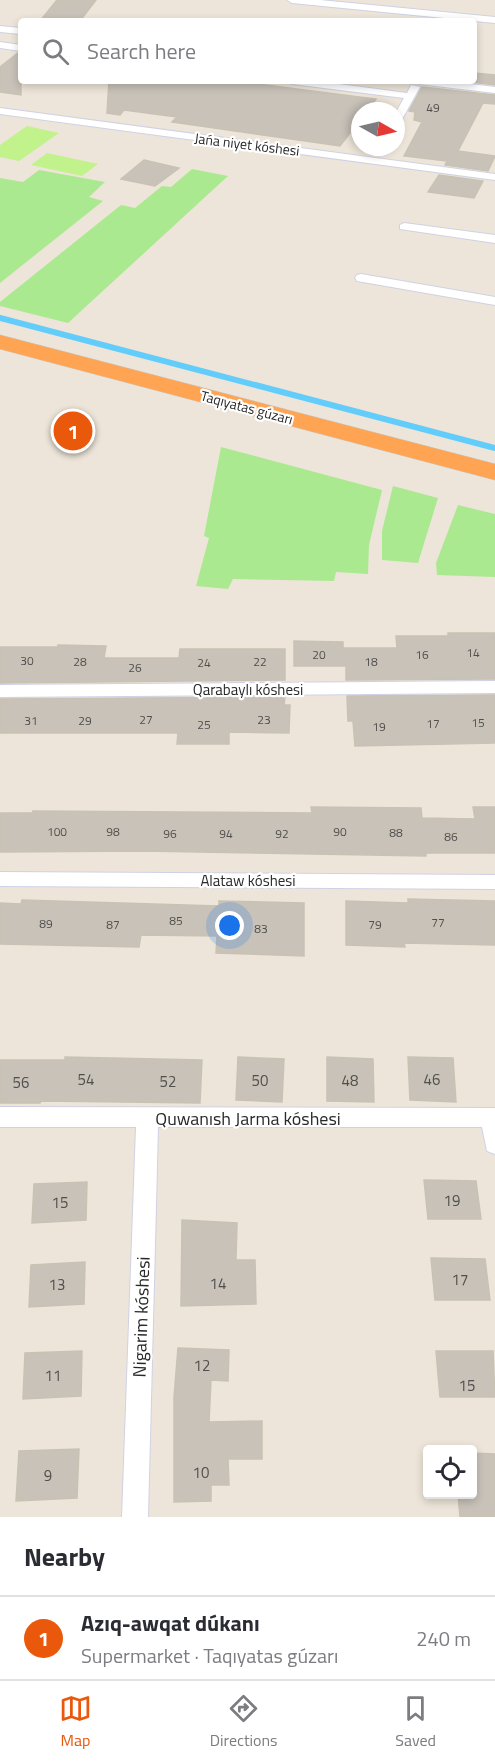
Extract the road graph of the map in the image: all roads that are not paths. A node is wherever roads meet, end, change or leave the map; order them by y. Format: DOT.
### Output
graph roads {
  1 [pos="292,0"];
  2 [pos="460,14"];
  3 [pos="495,20"];
  4 [pos="0,29"];
  5 [pos="18,31"];
  6 [pos="0,45"];
  7 [pos="18,48"];
  8 [pos="316,84"];
  9 [pos="417,84"];
  10 [pos="444,84"];
  11 [pos="495,90"];
  12 [pos="410,96"];
  13 [pos="405,105"];
  14 [pos="0,111"];
  15 [pos="378,156"];
  16 [pos="375,161"];
  17 [pos="495,177"];
  18 [pos="404,227"];
  19 [pos="495,239"];
  20 [pos="361,278"];
  21 [pos="495,301"];
  22 [pos="0,342"];
  23 [pos="495,472"];
  24 [pos="495,687"];
  25 [pos="0,691"];
  26 [pos="0,879"];
  27 [pos="495,882"];
  28 [pos="0,1117"];
  29 [pos="147,1118"];
  30 [pos="493,1118"];
  31 [pos="495,1144"];
  32 [pos="135,1517"];
  1 -- 2 [label="street"];
  2 -- 3 [label="street"];
  4 -- 5 [label="street"];
  6 -- 7 [label="street"];
  8 -- 12 [label="street"];
  9 -- 12 [label="street"];
  10 -- 11 [label="street"];
  12 -- 13 [label="street"];
  14 -- 16 [label="street, Jańa niyet kóshesi"];
  15 -- 16 [label="street"];
  16 -- 17 [label="street, Jańa niyet kóshesi"];
  18 -- 19 [label="street"];
  20 -- 21 [label="street"];
  22 -- 23 [label="highway, Taqıyatas gúzarı"];
  24 -- 25 [label="street, Qarabaylı kóshesi"];
  26 -- 27 [label="street, Alataw kóshesi"];
  28 -- 29 [label="street, Quwanısh Jarma kóshesi"];
  29 -- 30 [label="street, Quwanısh Jarma kóshesi"];
  29 -- 32 [label="street, Nigarim kóshesi"];
  30 -- 31 [label="street"];
}
